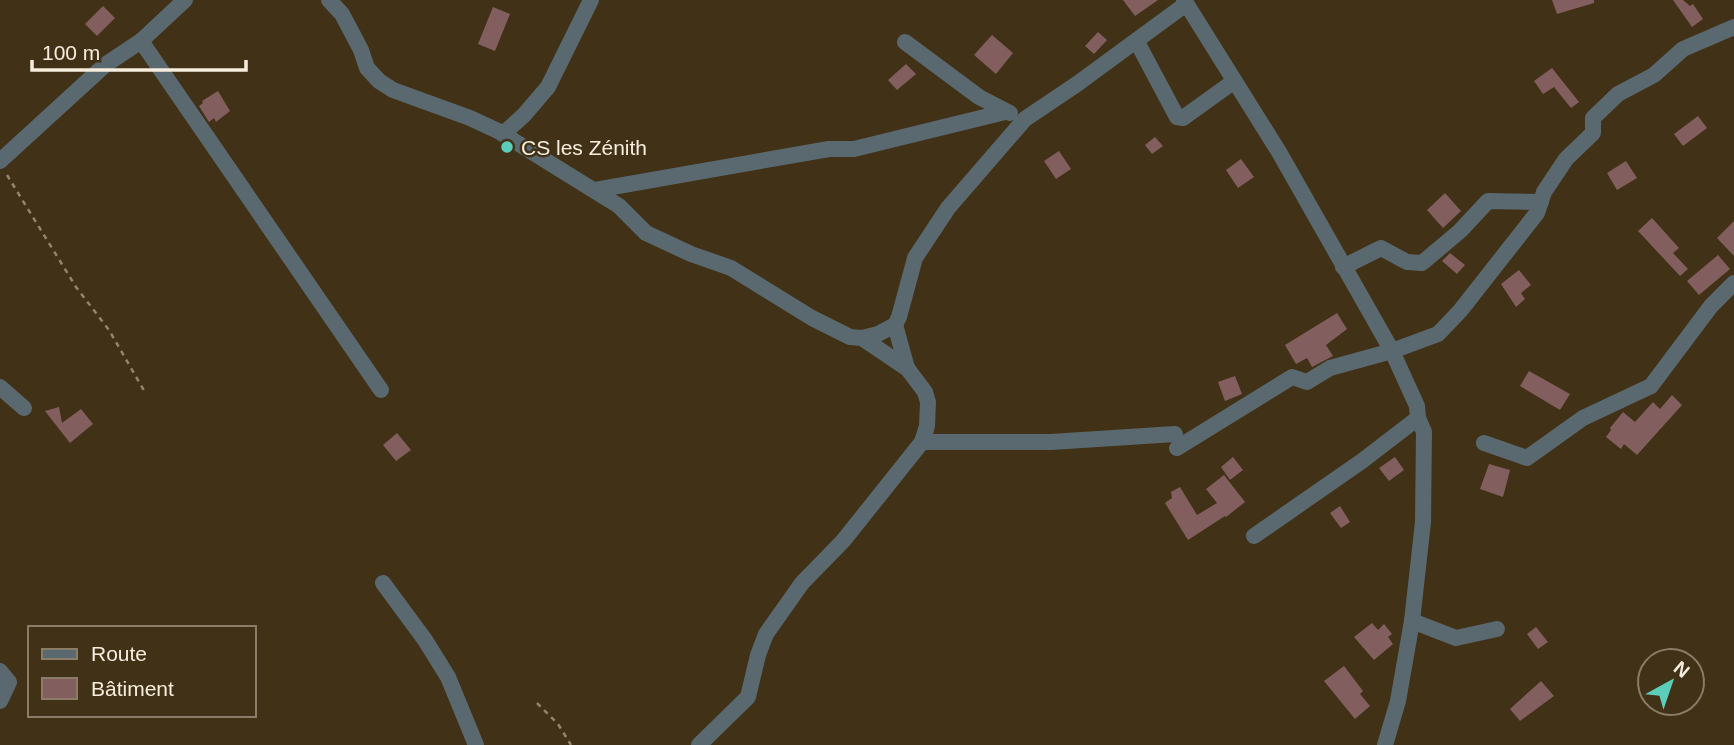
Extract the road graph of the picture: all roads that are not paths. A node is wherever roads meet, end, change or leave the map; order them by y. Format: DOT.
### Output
graph roads {
  1 [pos="185,0"];
  2 [pos="329,0"];
  3 [pos="591,0"];
  4 [pos="1185,2"];
  5 [pos="1734,27"];
  6 [pos="141,41"];
  7 [pos="905,42"];
  8 [pos="1137,42"];
  9 [pos="1233,82"];
  10 [pos="1005,111"];
  11 [pos="1025,119"];
  12 [pos="503,134"];
  13 [pos="0,161"];
  14 [pos="594,190"];
  15 [pos="1541,202"];
  16 [pos="1343,267"];
  17 [pos="1734,283"];
  18 [pos="895,325"];
  19 [pos="862,338"];
  20 [pos="1392,351"];
  21 [pos="908,369"];
  22 [pos="0,387"];
  23 [pos="381,390"];
  24 [pos="24,408"];
  25 [pos="1418,418"];
  26 [pos="922,442"];
  27 [pos="1484,443"];
  28 [pos="1254,537"];
  29 [pos="383,583"];
  30 [pos="1412,621"];
  31 [pos="1497,629"];
  32 [pos="0,671"];
  33 [pos="0,701"];
  34 [pos="476,745"];
  35 [pos="699,745"];
  36 [pos="1385,745"];
  1 -- 6 [label="street"];
  2 -- 12 [label="street"];
  3 -- 12 [label="street"];
  4 -- 8 [label="street"];
  4 -- 9 [label="street"];
  5 -- 15 [label="street"];
  6 -- 13 [label="street"];
  6 -- 23 [label="street"];
  7 -- 10 [label="street"];
  8 -- 9 [label="street"];
  8 -- 11 [label="street"];
  9 -- 16 [label="street"];
  10 -- 11 [label="street"];
  10 -- 14 [label="street"];
  11 -- 18 [label="street"];
  12 -- 14 [label="street"];
  14 -- 19 [label="street"];
  15 -- 16 [label="street"];
  15 -- 20 [label="street"];
  16 -- 20 [label="street"];
  17 -- 27 [label="street"];
  18 -- 19 [label="street"];
  18 -- 21 [label="street"];
  19 -- 21 [label="street"];
  20 -- 25 [label="street"];
  20 -- 26 [label="street"];
  21 -- 26 [label="street"];
  22 -- 24 [label="street"];
  25 -- 28 [label="street"];
  25 -- 30 [label="street"];
  26 -- 35 [label="street"];
  29 -- 34 [label="street"];
  30 -- 31 [label="street"];
  30 -- 36 [label="street"];
  32 -- 33 [label="street"];
}
